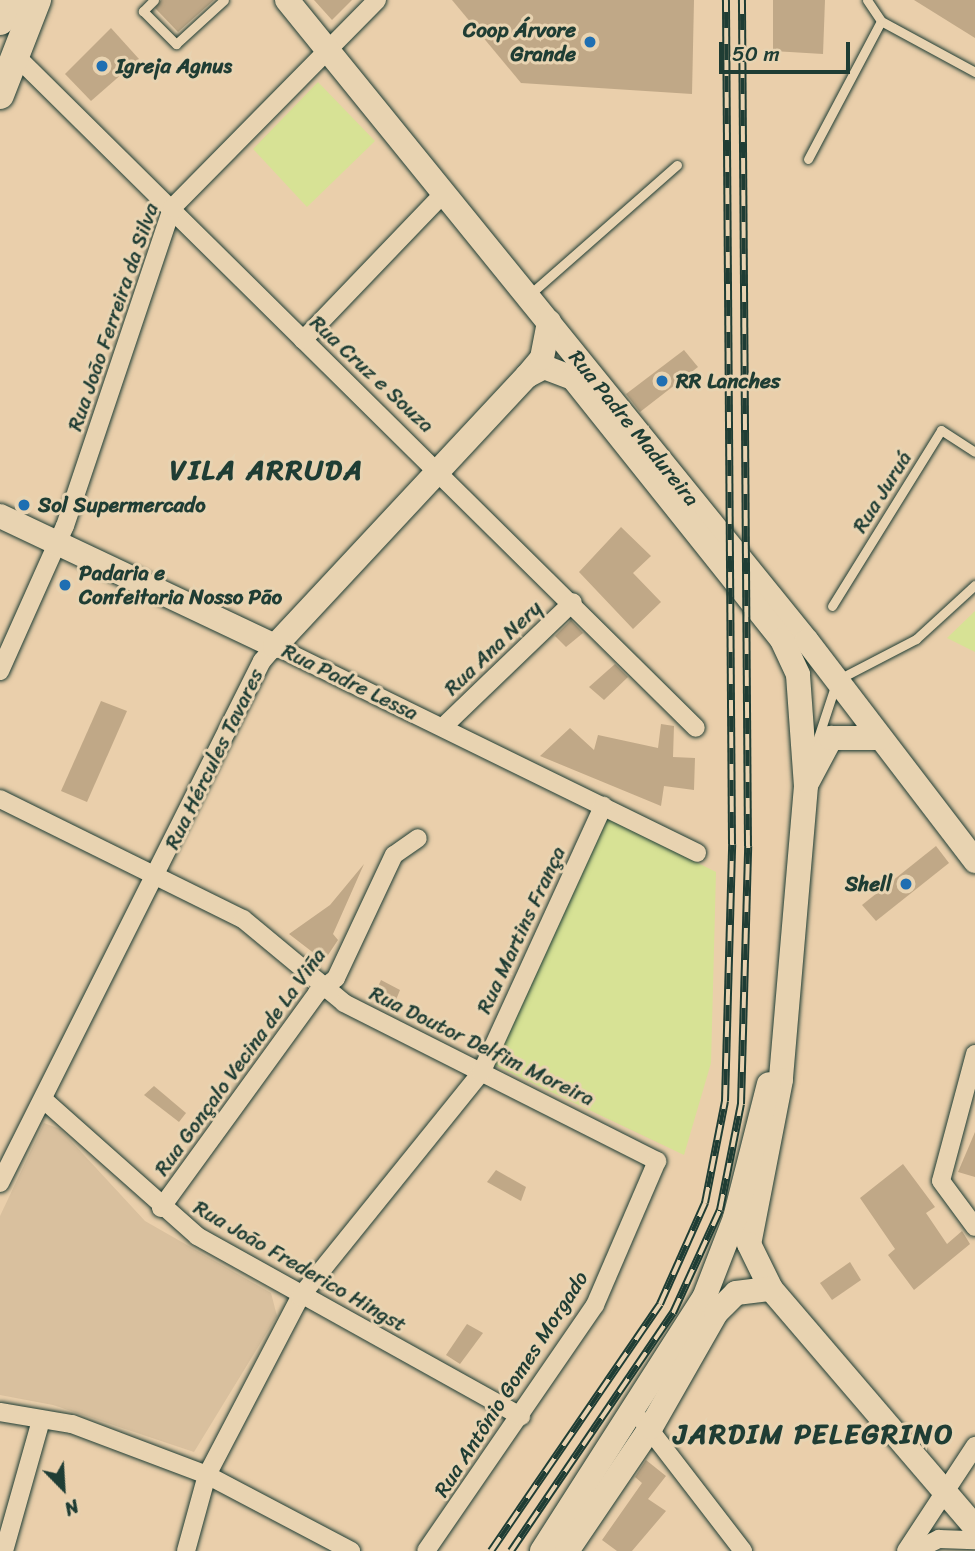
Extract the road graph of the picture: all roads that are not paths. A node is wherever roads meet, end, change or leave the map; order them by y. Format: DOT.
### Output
graph roads {
  1 [pos="9,0"];
  2 [pos="37,0"];
  3 [pos="154,0"];
  4 [pos="224,0"];
  5 [pos="287,0"];
  6 [pos="377,0"];
  7 [pos="867,0"];
  8 [pos="0,21"];
  9 [pos="881,21"];
  10 [pos="326,50"];
  11 [pos="15,55"];
  12 [pos="975,72"];
  13 [pos="0,95"];
  14 [pos="808,159"];
  15 [pos="677,165"];
  16 [pos="443,194"];
  17 [pos="172,208"];
  18 [pos="528,296"];
  19 [pos="549,322"];
  20 [pos="303,341"];
  21 [pos="527,376"];
  22 [pos="975,452"];
  23 [pos="442,470"];
  24 [pos="0,516"];
  25 [pos="57,544"];
  26 [pos="975,585"];
  27 [pos="573,602"];
  28 [pos="832,606"];
  29 [pos="275,646"];
  30 [pos="0,671"];
  31 [pos="837,680"];
  32 [pos="443,727"];
  33 [pos="696,728"];
  34 [pos="878,738"];
  35 [pos="806,786"];
  36 [pos="0,799"];
  37 [pos="603,806"];
  38 [pos="418,838"];
  39 [pos="697,853"];
  40 [pos="975,861"];
  41 [pos="157,876"];
  42 [pos="326,987"];
  43 [pos="783,1044"];
  44 [pos="975,1054"];
  45 [pos="481,1073"];
  46 [pos="44,1100"];
  47 [pos="657,1161"];
  48 [pos="0,1183"];
  49 [pos="161,1208"];
  50 [pos="975,1227"];
  51 [pos="771,1289"];
  52 [pos="300,1297"];
  53 [pos="0,1412"];
  54 [pos="521,1416"];
  55 [pos="41,1420"];
  56 [pos="643,1421"];
  57 [pos="975,1446"];
  58 [pos="207,1475"];
  59 [pos="944,1492"];
  60 [pos="975,1527"];
  61 [pos="975,1540"];
  62 [pos="4,1551"];
  63 [pos="186,1551"];
  64 [pos="351,1551"];
  65 [pos="426,1551"];
  66 [pos="542,1551"];
  67 [pos="567,1551"];
  68 [pos="743,1551"];
  69 [pos="906,1551"];
  70 [pos="915,1551"];
  1 -- 8 [label="main road"];
  2 -- 11 [label="main road"];
  3 -- 4 [label="lane"];
  5 -- 10 [label="main road, Rua Padre Madureira"];
  6 -- 10 [label="street, Rua João Ferreira da Silva"];
  7 -- 9 [label="lane"];
  9 -- 12 [label="lane"];
  9 -- 14 [label="lane"];
  10 -- 16 [label="main road, Rua Padre Madureira"];
  10 -- 17 [label="street, Rua João Ferreira da Silva"];
  11 -- 13 [label="main road"];
  11 -- 17 [label="street, Rua Cruz e Souza"];
  15 -- 18 [label="lane"];
  16 -- 18 [label="main road, Rua Padre Madureira"];
  16 -- 20 [label="street"];
  17 -- 20 [label="street, Rua Cruz e Souza"];
  17 -- 25 [label="street, Rua João Ferreira da Silva"];
  18 -- 19 [label="main road, Rua Padre Madureira"];
  19 -- 21 [label="main road, Rua Hércules Tavares"];
  19 -- 31 [label="main road, Rua Padre Madureira"];
  20 -- 23 [label="street, Rua Cruz e Souza"];
  21 -- 23 [label="main road, Rua Hércules Tavares"];
  21 -- 35 [label="main road, Rua Padre Madureira"];
  22 -- 28 [label="lane, Rua Juruá"];
  23 -- 27 [label="street, Rua Cruz e Souza"];
  23 -- 29 [label="main road, Rua Hércules Tavares"];
  24 -- 25 [label="main road, Rua Padre Lessa"];
  25 -- 29 [label="main road, Rua Padre Lessa"];
  25 -- 30 [label="street, Rua João Ferreira da Silva"];
  26 -- 31 [label="lane"];
  27 -- 32 [label="street, Rua Ana Nery"];
  27 -- 33 [label="street, Rua Cruz e Souza"];
  29 -- 32 [label="street, Rua Padre Lessa"];
  29 -- 41 [label="street, Rua Hércules Tavares"];
  31 -- 34 [label="main road, Rua Padre Madureira"];
  31 -- 35 [label="lane"];
  32 -- 37 [label="street, Rua Padre Lessa"];
  34 -- 35 [label="main road"];
  34 -- 40 [label="main road, Rua Padre Madureira"];
  35 -- 43 [label="main road"];
  36 -- 41 [label="street, Rua Doutor Delfim Moreira"];
  37 -- 39 [label="street, Rua Padre Lessa"];
  37 -- 45 [label="street, Rua Martins França"];
  38 -- 42 [label="street, Rua Gonçalo Vecina de La Viña"];
  41 -- 42 [label="street, Rua Doutor Delfim Moreira"];
  41 -- 46 [label="street, Rua Hércules Tavares"];
  42 -- 45 [label="street, Rua Doutor Delfim Moreira"];
  42 -- 49 [label="street, Rua Gonçalo Vecina de La Viña"];
  43 -- 51 [label="main road"];
  43 -- 56 [label="main road"];
  44 -- 50 [label="street"];
  45 -- 47 [label="street, Rua Doutor Delfim Moreira"];
  45 -- 52 [label="street, Rua Martins França"];
  46 -- 48 [label="street, Rua Hércules Tavares"];
  46 -- 49 [label="street, Rua João Frederico Hingst"];
  47 -- 54 [label="street, Rua Antônio Gomes Morgado"];
  49 -- 52 [label="street, Rua João Frederico Hingst"];
  51 -- 56 [label="main road"];
  51 -- 59 [label="main road"];
  52 -- 54 [label="street, Rua João Frederico Hingst"];
  52 -- 58 [label="street, Rua Martins França"];
  53 -- 55 [label="street"];
  54 -- 65 [label="street, Rua Antônio Gomes Morgado"];
  55 -- 58 [label="street"];
  55 -- 62 [label="street"];
  56 -- 66 [label="main road"];
  56 -- 67 [label="main road"];
  56 -- 68 [label="street"];
  57 -- 59 [label="street"];
  58 -- 63 [label="street, Rua Martins França"];
  58 -- 64 [label="street"];
  59 -- 60 [label="main road"];
  59 -- 69 [label="street"];
  61 -- 70 [label="street"];
}
